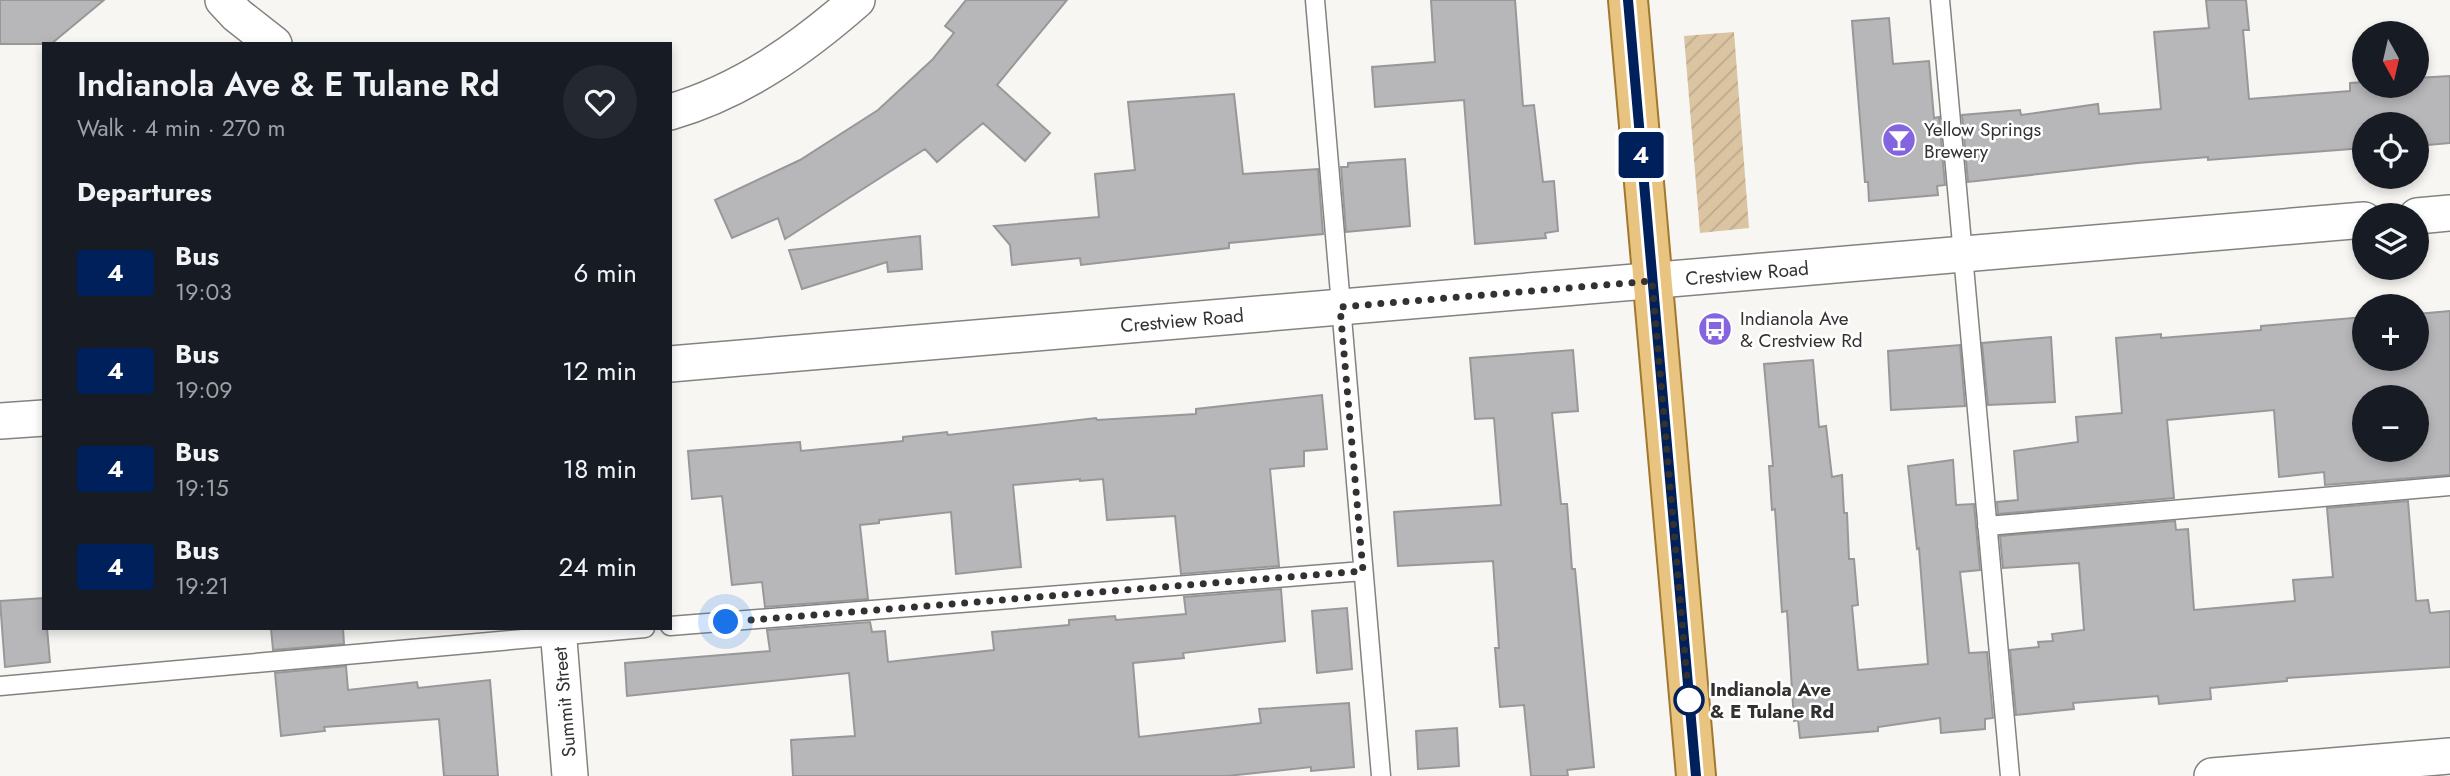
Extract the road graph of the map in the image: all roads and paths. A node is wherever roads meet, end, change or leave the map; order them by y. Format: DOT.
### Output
graph roads {
  1 [pos="223,0"];
  2 [pos="857,0"];
  3 [pos="1315,0"];
  4 [pos="1628,0"];
  5 [pos="1940,0"];
  6 [pos="271,42"];
  7 [pos="672,111"];
  8 [pos="2450,213"];
  9 [pos="2429,215"];
  10 [pos="2352,221"];
  11 [pos="1962,254"];
  12 [pos="1652,281"];
  13 [pos="1340,307"];
  14 [pos="672,364"];
  15 [pos="42,418"];
  16 [pos="0,421"];
  17 [pos="2450,486"];
  18 [pos="1987,526"];
  19 [pos="1363,571"];
  20 [pos="672,626"];
  21 [pos="602,630"];
  22 [pos="559,632"];
  23 [pos="0,686"];
  24 [pos="2450,755"];
  25 [pos="570,776"];
  26 [pos="1381,776"];
  27 [pos="1696,776"];
  28 [pos="2010,776"];
  29 [pos="2211,776"];
  1 -- 6 [label="street"];
  2 -- 7 [label="street"];
  3 -- 13 [label="lane"];
  4 -- 12 [label="main road"];
  5 -- 11 [label="lane"];
  8 -- 9 [label="street"];
  10 -- 11 [label="street, Crestview Road"];
  11 -- 12 [label="street, Crestview Road"];
  11 -- 18 [label="lane"];
  12 -- 13 [label="street, Crestview Road"];
  12 -- 27 [label="main road"];
  13 -- 14 [label="street, Crestview Road"];
  13 -- 19 [label="lane"];
  15 -- 16 [label="street"];
  17 -- 18 [label="lane"];
  18 -- 28 [label="lane"];
  19 -- 20 [label="lane"];
  19 -- 26 [label="lane"];
  21 -- 22 [label="lane"];
  22 -- 23 [label="lane"];
  22 -- 25 [label="street, Summit Street"];
  24 -- 29 [label="street"];
}
